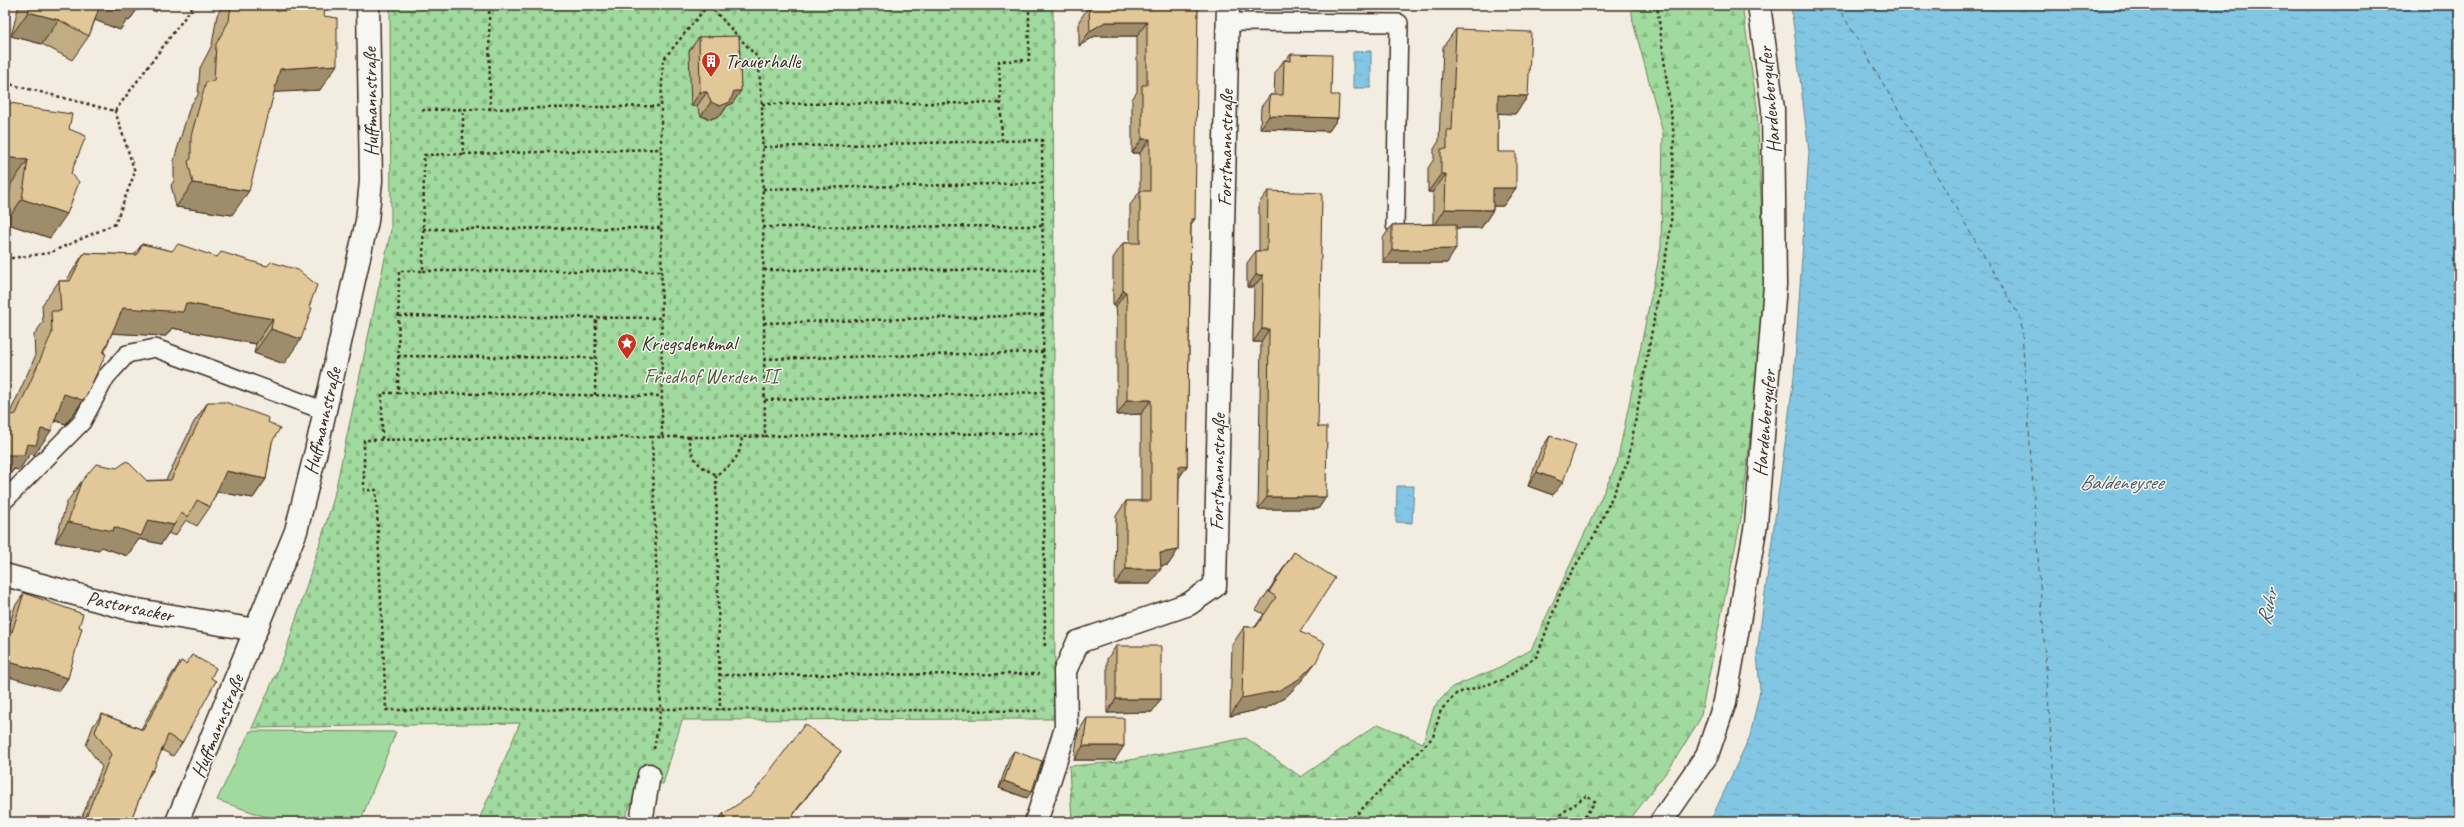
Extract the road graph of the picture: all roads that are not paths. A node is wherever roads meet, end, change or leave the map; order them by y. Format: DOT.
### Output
graph roads {
  1 [pos="368,5"];
  2 [pos="1759,5"];
  3 [pos="1228,14"];
  4 [pos="1395,225"];
  5 [pos="325,411"];
  6 [pos="5,500"];
  7 [pos="5,575"];
  8 [pos="256,630"];
  9 [pos="649,775"];
  10 [pos="184,820"];
  11 [pos="641,822"];
  12 [pos="1036,822"];
  13 [pos="1661,822"];
  1 -- 5 [label="street, Huffmannstraße"];
  2 -- 13 [label="street, Hardenbergufer"];
  3 -- 4 [label="lane, Forstmannstraße"];
  3 -- 12 [label="street, Forstmannstraße"];
  5 -- 6 [label="lane"];
  5 -- 8 [label="street, Huffmannstraße"];
  7 -- 8 [label="street, Pastorsacker"];
  8 -- 10 [label="street, Huffmannstraße"];
  9 -- 11 [label="street"];
}
